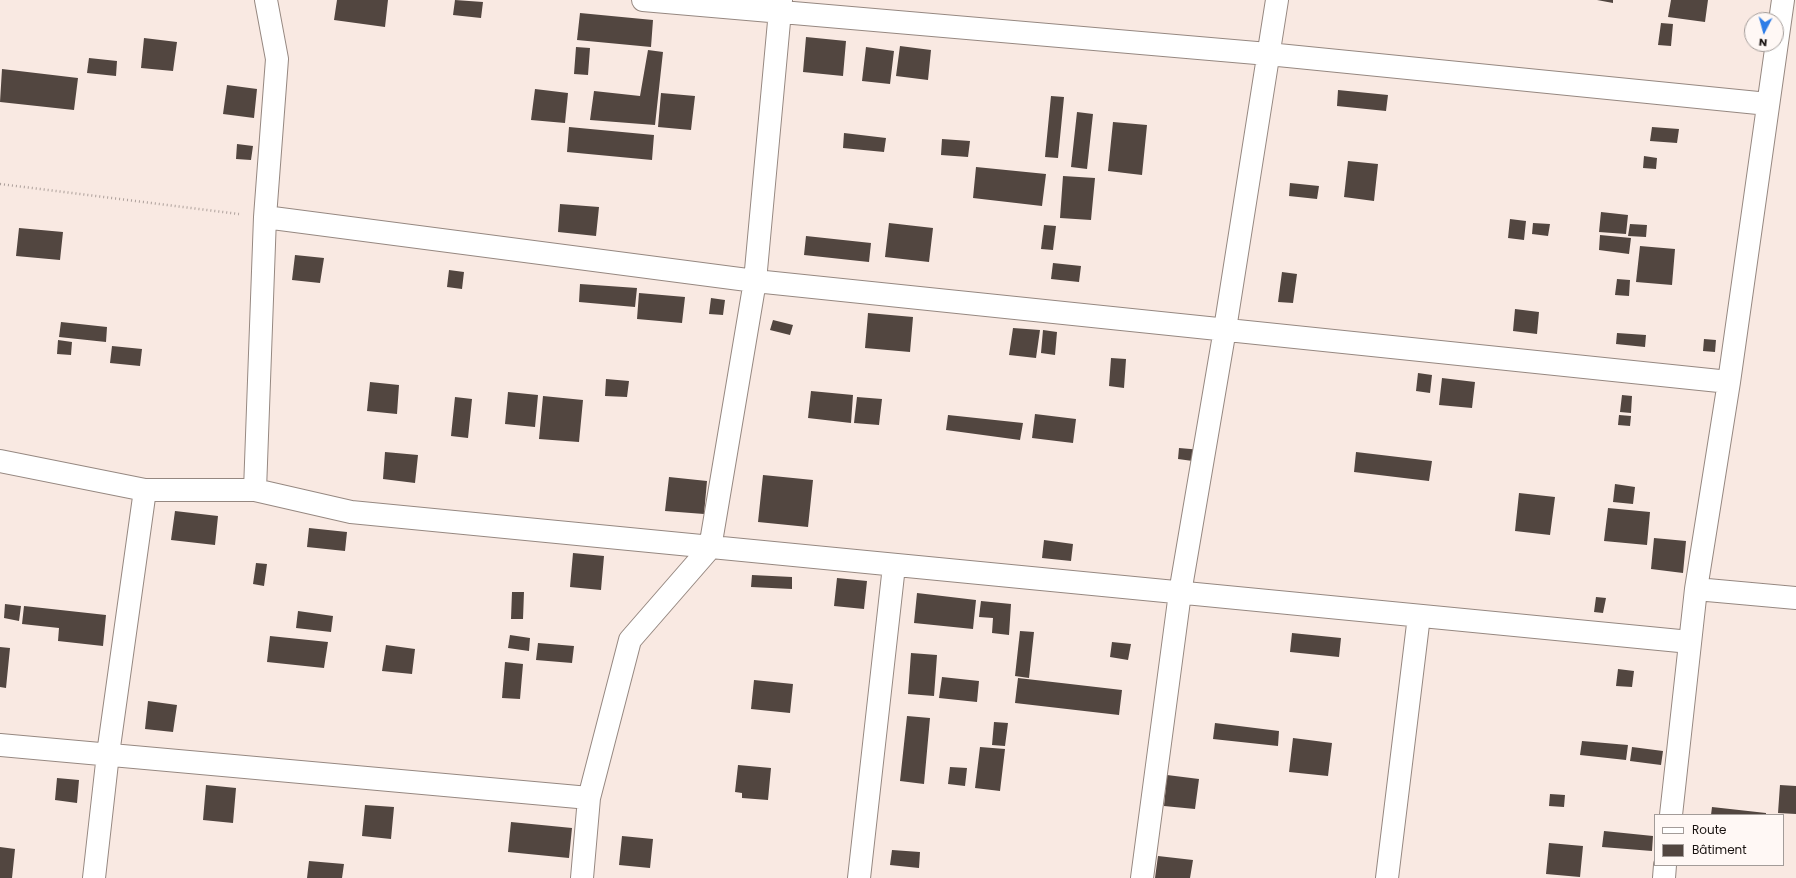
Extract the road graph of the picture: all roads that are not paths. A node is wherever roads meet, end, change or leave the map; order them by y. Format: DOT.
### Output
graph roads {
  1 [pos="266,0"];
  2 [pos="643,0"];
  3 [pos="1277,0"];
  4 [pos="1783,0"];
  5 [pos="780,6"];
  6 [pos="1268,54"];
  7 [pos="1768,104"];
  8 [pos="265,217"];
  9 [pos="754,281"];
  10 [pos="1225,329"];
  11 [pos="1729,382"];
  12 [pos="0,461"];
  13 [pos="145,490"];
  14 [pos="255,490"];
  15 [pos="710,548"];
  16 [pos="894,566"];
  17 [pos="1696,589"];
  18 [pos="1180,593"];
  19 [pos="1796,598"];
  20 [pos="1419,616"];
  21 [pos="1690,642"];
  22 [pos="0,745"];
  23 [pos="108,754"];
  24 [pos="589,798"];
  25 [pos="1671,814"];
  26 [pos="1665,866"];
  27 [pos="94,878"];
  28 [pos="582,878"];
  29 [pos="860,878"];
  30 [pos="1142,878"];
  31 [pos="1387,878"];
  32 [pos="1664,878"];
  1 -- 8 [label="street"];
  2 -- 5 [label="street"];
  3 -- 6 [label="street"];
  4 -- 7 [label="street"];
  5 -- 6 [label="street"];
  5 -- 9 [label="street"];
  6 -- 7 [label="street"];
  6 -- 10 [label="street"];
  7 -- 11 [label="street"];
  8 -- 9 [label="street"];
  8 -- 14 [label="street"];
  9 -- 10 [label="street"];
  9 -- 15 [label="street"];
  10 -- 11 [label="street"];
  10 -- 18 [label="street"];
  11 -- 17 [label="street"];
  12 -- 13 [label="street"];
  13 -- 14 [label="street"];
  13 -- 23 [label="street"];
  14 -- 15 [label="street"];
  15 -- 16 [label="street"];
  15 -- 24 [label="street"];
  16 -- 18 [label="street"];
  16 -- 29 [label="street"];
  17 -- 19 [label="street"];
  17 -- 21 [label="street"];
  18 -- 20 [label="street"];
  18 -- 30 [label="street"];
  20 -- 21 [label="street"];
  20 -- 31 [label="street"];
  21 -- 25 [label="street"];
  22 -- 23 [label="street"];
  23 -- 24 [label="street"];
  23 -- 27 [label="street"];
  24 -- 28 [label="street"];
  26 -- 32 [label="street"];
}
